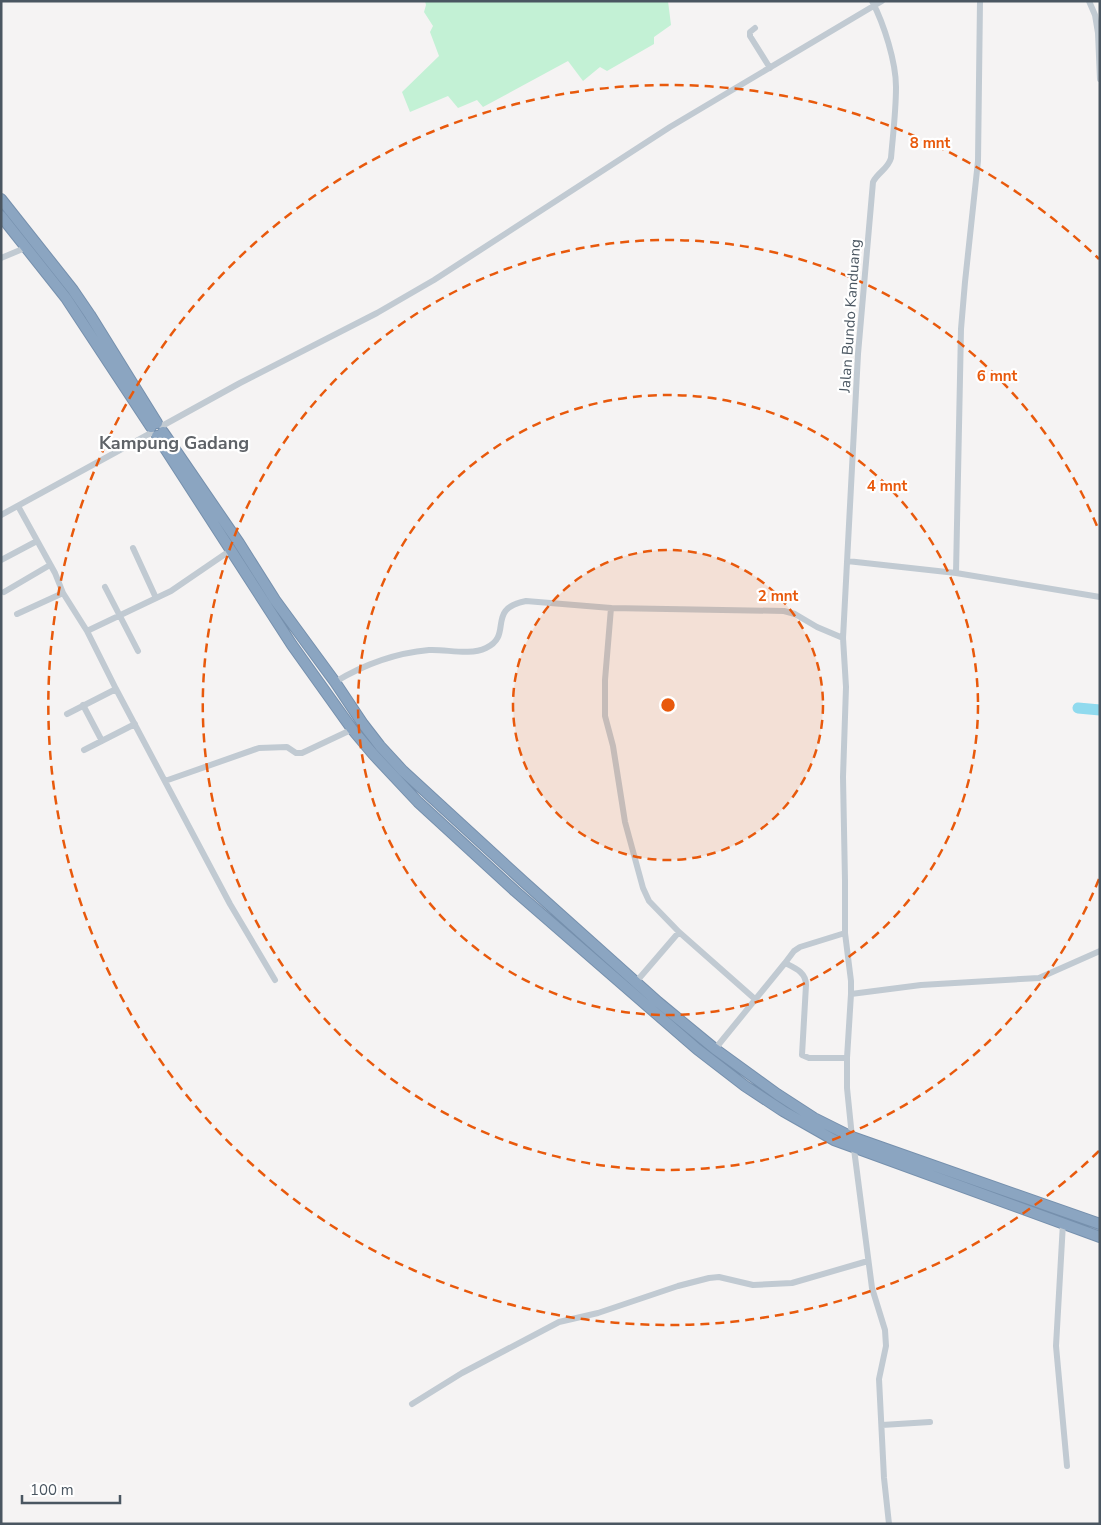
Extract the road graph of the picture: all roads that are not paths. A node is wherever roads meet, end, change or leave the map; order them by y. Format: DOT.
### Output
graph roads {
  1 [pos="882,1"];
  2 [pos="980,1"];
  3 [pos="1089,1"];
  4 [pos="874,4"];
  5 [pos="755,28"];
  6 [pos="770,68"];
  7 [pos="1100,79"];
  8 [pos="1,199"];
  9 [pos="1,216"];
  10 [pos="25,248"];
  11 [pos="1,258"];
  12 [pos="47,267"];
  13 [pos="157,430"];
  14 [pos="18,506"];
  15 [pos="1,515"];
  16 [pos="37,541"];
  17 [pos="133,548"];
  18 [pos="231,550"];
  19 [pos="1,560"];
  20 [pos="847,561"];
  21 [pos="50,565"];
  22 [pos="956,573"];
  23 [pos="106,587"];
  24 [pos="4,592"];
  25 [pos="63,593"];
  26 [pos="1100,597"];
  27 [pos="156,598"];
  28 [pos="611,608"];
  29 [pos="17,614"];
  30 [pos="120,616"];
  31 [pos="87,631"];
  32 [pos="844,638"];
  33 [pos="138,651"];
  34 [pos="335,682"];
  35 [pos="116,688"];
  36 [pos="83,705"];
  37 [pos="67,714"];
  38 [pos="135,724"];
  39 [pos="363,724"];
  40 [pos="352,729"];
  41 [pos="102,741"];
  42 [pos="84,750"];
  43 [pos="165,781"];
  44 [pos="524,882"];
  45 [pos="515,891"];
  46 [pos="679,932"];
  47 [pos="845,933"];
  48 [pos="1100,952"];
  49 [pos="785,963"];
  50 [pos="275,980"];
  51 [pos="636,982"];
  52 [pos="851,994"];
  53 [pos="756,1000"];
  54 [pos="715,1049"];
  55 [pos="847,1058"];
  56 [pos="752,1077"];
  57 [pos="745,1086"];
  58 [pos="852,1137"];
  59 [pos="854,1149"];
  60 [pos="1012,1199"];
  61 [pos="1063,1223"];
  62 [pos="1100,1224"];
  63 [pos="1100,1236"];
  64 [pos="868,1261"];
  65 [pos="412,1404"];
  66 [pos="930,1422"];
  67 [pos="882,1425"];
  68 [pos="1067,1466"];
  69 [pos="889,1524"];
  1 -- 4 [label="street"];
  2 -- 22 [label="street"];
  3 -- 7 [label="street"];
  4 -- 6 [label="street"];
  4 -- 20 [label="street, Jalan Bundo Kanduang"];
  5 -- 6 [label="street"];
  6 -- 13 [label="street"];
  8 -- 12 [label="highway"];
  9 -- 10 [label="highway"];
  10 -- 11 [label="street"];
  10 -- 12 [label="highway"];
  12 -- 13 [label="highway"];
  13 -- 14 [label="street"];
  13 -- 18 [label="highway"];
  13 -- 34 [label="highway"];
  14 -- 15 [label="street"];
  14 -- 16 [label="street"];
  16 -- 19 [label="street"];
  16 -- 21 [label="street"];
  17 -- 27 [label="street"];
  18 -- 27 [label="street"];
  18 -- 40 [label="highway"];
  20 -- 22 [label="street"];
  20 -- 32 [label="street, Jalan Bundo Kanduang"];
  21 -- 24 [label="street"];
  21 -- 25 [label="street"];
  22 -- 26 [label="street"];
  23 -- 30 [label="street"];
  25 -- 29 [label="street"];
  25 -- 31 [label="street"];
  27 -- 30 [label="street"];
  28 -- 32 [label="street"];
  28 -- 34 [label="street"];
  28 -- 46 [label="street"];
  30 -- 31 [label="street"];
  30 -- 33 [label="street"];
  31 -- 35 [label="street"];
  32 -- 47 [label="street, Jalan Bundo Kanduang"];
  34 -- 39 [label="highway"];
  35 -- 36 [label="street"];
  35 -- 38 [label="street"];
  36 -- 37 [label="street"];
  36 -- 41 [label="street"];
  38 -- 41 [label="street"];
  38 -- 43 [label="street"];
  39 -- 40 [label="street"];
  39 -- 44 [label="highway"];
  40 -- 43 [label="street"];
  40 -- 45 [label="highway"];
  41 -- 42 [label="street"];
  43 -- 50 [label="street"];
  44 -- 45 [label="highway"];
  44 -- 51 [label="highway"];
  45 -- 57 [label="highway"];
  46 -- 51 [label="street"];
  46 -- 53 [label="street"];
  47 -- 49 [label="street"];
  47 -- 52 [label="street, Jalan Bundo Kanduang"];
  48 -- 52 [label="street"];
  49 -- 53 [label="street"];
  49 -- 55 [label="street"];
  51 -- 54 [label="highway"];
  52 -- 55 [label="street, Jalan Bundo Kanduang"];
  53 -- 54 [label="street"];
  54 -- 56 [label="highway"];
  55 -- 58 [label="street, Jalan Bundo Kanduang"];
  56 -- 57 [label="highway"];
  56 -- 58 [label="highway"];
  57 -- 59 [label="highway"];
  58 -- 60 [label="highway"];
  59 -- 60 [label="highway"];
  59 -- 64 [label="street"];
  60 -- 61 [label="highway"];
  60 -- 62 [label="highway"];
  61 -- 63 [label="highway"];
  61 -- 68 [label="street"];
  64 -- 65 [label="street"];
  64 -- 67 [label="street"];
  66 -- 67 [label="street"];
  67 -- 69 [label="street"];
}
